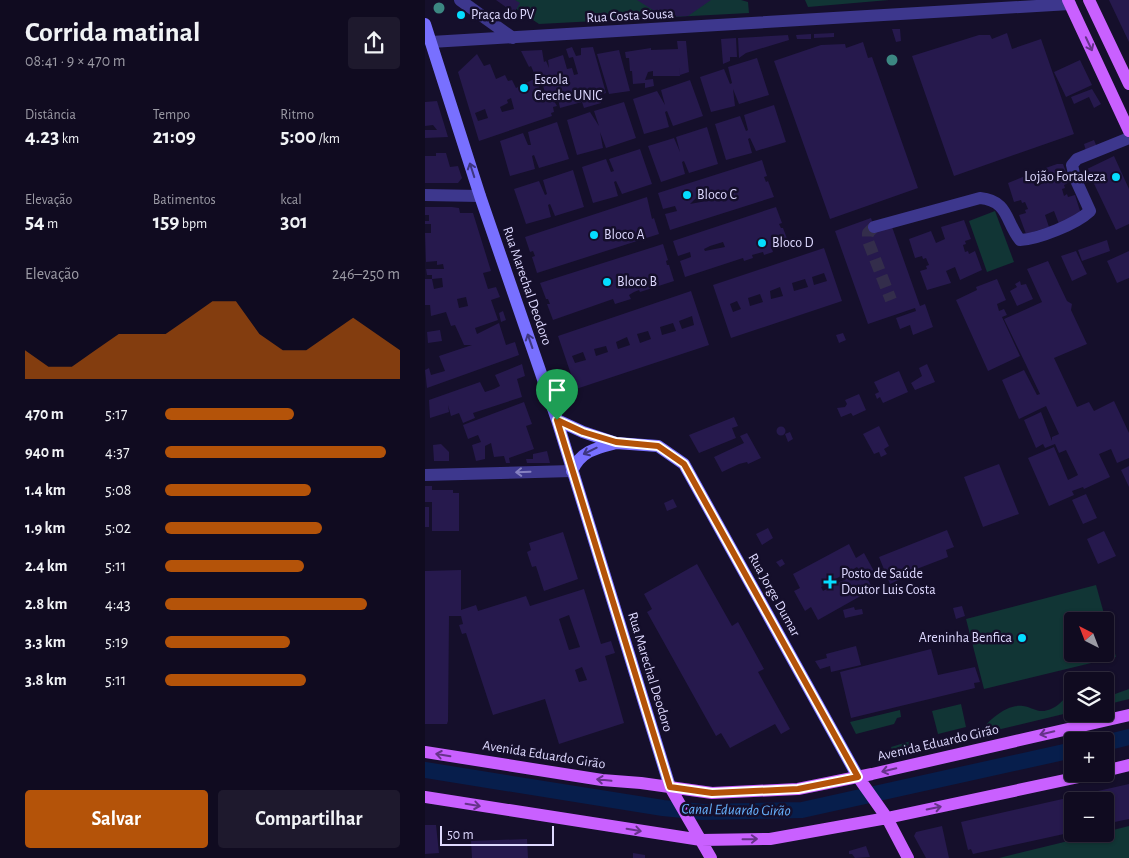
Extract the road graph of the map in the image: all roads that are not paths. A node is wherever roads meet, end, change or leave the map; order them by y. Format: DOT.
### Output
graph roads {
  1 [pos="460,0"];
  2 [pos="1089,0"];
  3 [pos="1069,2"];
  4 [pos="425,24"];
  5 [pos="513,38"];
  6 [pos="431,42"];
  7 [pos="1129,84"];
  8 [pos="1129,131"];
  9 [pos="1129,138"];
  10 [pos="425,195"];
  11 [pos="480,196"];
  12 [pos="874,227"];
  13 [pos="557,420"];
  14 [pos="616,442"];
  15 [pos="572,470"];
  16 [pos="425,475"];
  17 [pos="1129,715"];
  18 [pos="425,752"];
  19 [pos="1129,765"];
  20 [pos="1114,769"];
  21 [pos="858,777"];
  22 [pos="1064,780"];
  23 [pos="670,787"];
  24 [pos="425,797"];
  25 [pos="887,818"];
  26 [pos="701,840"];
  27 [pos="711,858"];
  28 [pos="909,858"];
  1 -- 5 [label="street"];
  2 -- 7 [label="main road"];
  3 -- 5 [label="street, Rua Costa Sousa"];
  3 -- 8 [label="main road, one-way"];
  4 -- 6 [label="street, Rua Marechal Deodoro"];
  5 -- 6 [label="street, Rua Costa Sousa"];
  11 -- 6 [label="street, Rua Marechal Deodoro, one-way"];
  9 -- 12 [label="street"];
  10 -- 11 [label="street"];
  13 -- 11 [label="street, Rua Marechal Deodoro, one-way"];
  13 -- 14 [label="street, Rua Jorge Dumar"];
  13 -- 15 [label="street, Rua Marechal Deodoro"];
  14 -- 15 [label="street, one-way"];
  14 -- 21 [label="street, Rua Jorge Dumar"];
  15 -- 16 [label="street, one-way"];
  15 -- 23 [label="street, Rua Marechal Deodoro"];
  17 -- 21 [label="main road, Avenida Eduardo Girão, one-way"];
  23 -- 18 [label="main road, Avenida Eduardo Girão, one-way"];
  19 -- 20 [label="main road"];
  21 -- 23 [label="main road, Avenida Eduardo Girão"];
  21 -- 25 [label="main road, Rua Jorge Dumar"];
  25 -- 22 [label="main road, one-way"];
  23 -- 26 [label="main road"];
  24 -- 26 [label="main road, one-way"];
  26 -- 25 [label="main road, one-way"];
  25 -- 28 [label="main road, Rua Jorge Dumar"];
  26 -- 27 [label="main road"];
}
